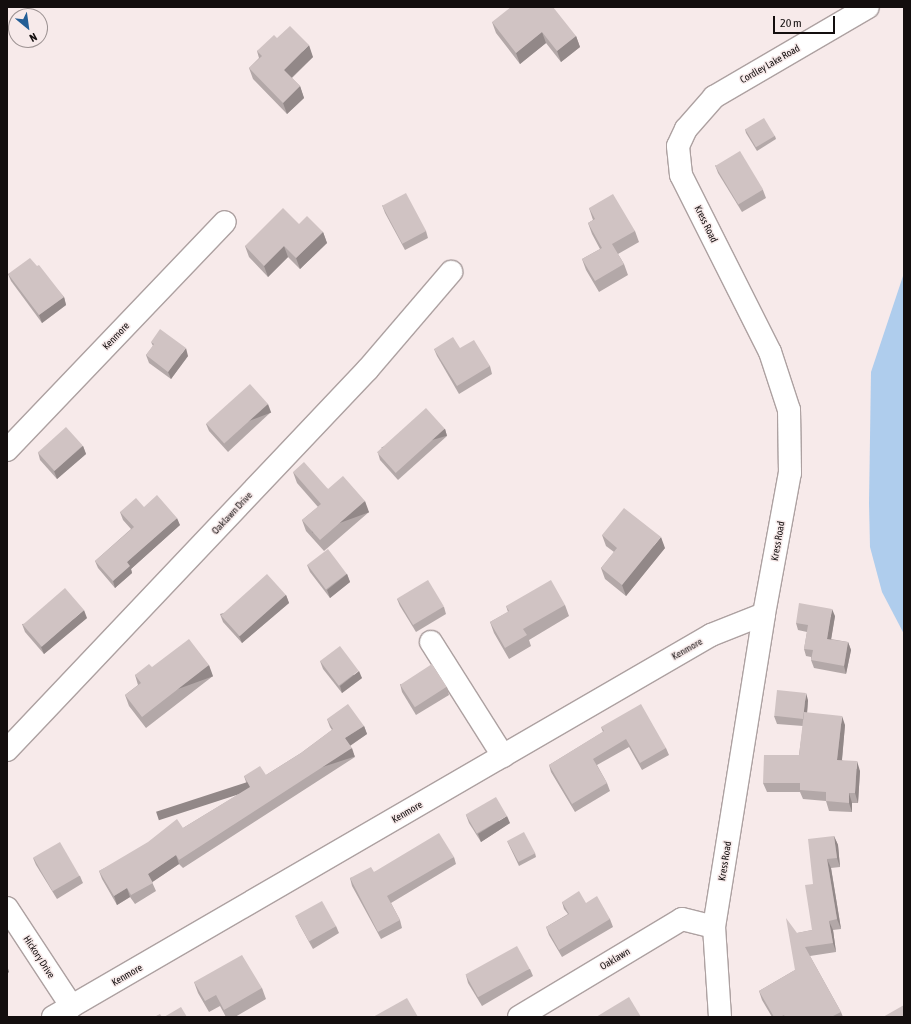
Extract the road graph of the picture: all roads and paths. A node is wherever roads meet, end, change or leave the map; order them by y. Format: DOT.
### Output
graph roads {
  1 [pos="868,7"];
  2 [pos="714,97"];
  3 [pos="225,222"];
  4 [pos="451,272"];
  5 [pos="7,450"];
  6 [pos="764,614"];
  7 [pos="431,642"];
  8 [pos="7,750"];
  9 [pos="503,756"];
  10 [pos="7,908"];
  11 [pos="714,927"];
  12 [pos="72,1007"];
  13 [pos="52,1017"];
  14 [pos="519,1017"];
  15 [pos="720,1017"];
  1 -- 2 [label="street, Cordley Lake Road"];
  2 -- 6 [label="street, Kress Road"];
  3 -- 5 [label="street, Kenmore"];
  4 -- 8 [label="street, Oaklawn Drive"];
  6 -- 9 [label="street, Kenmore"];
  6 -- 11 [label="street, Kress Road"];
  7 -- 9 [label="street"];
  9 -- 12 [label="street, Kenmore"];
  10 -- 12 [label="street, Hickory Drive"];
  11 -- 14 [label="street, Oaklawn"];
  11 -- 15 [label="street, Kress Road"];
  12 -- 13 [label="street, Kenmore"];
}
